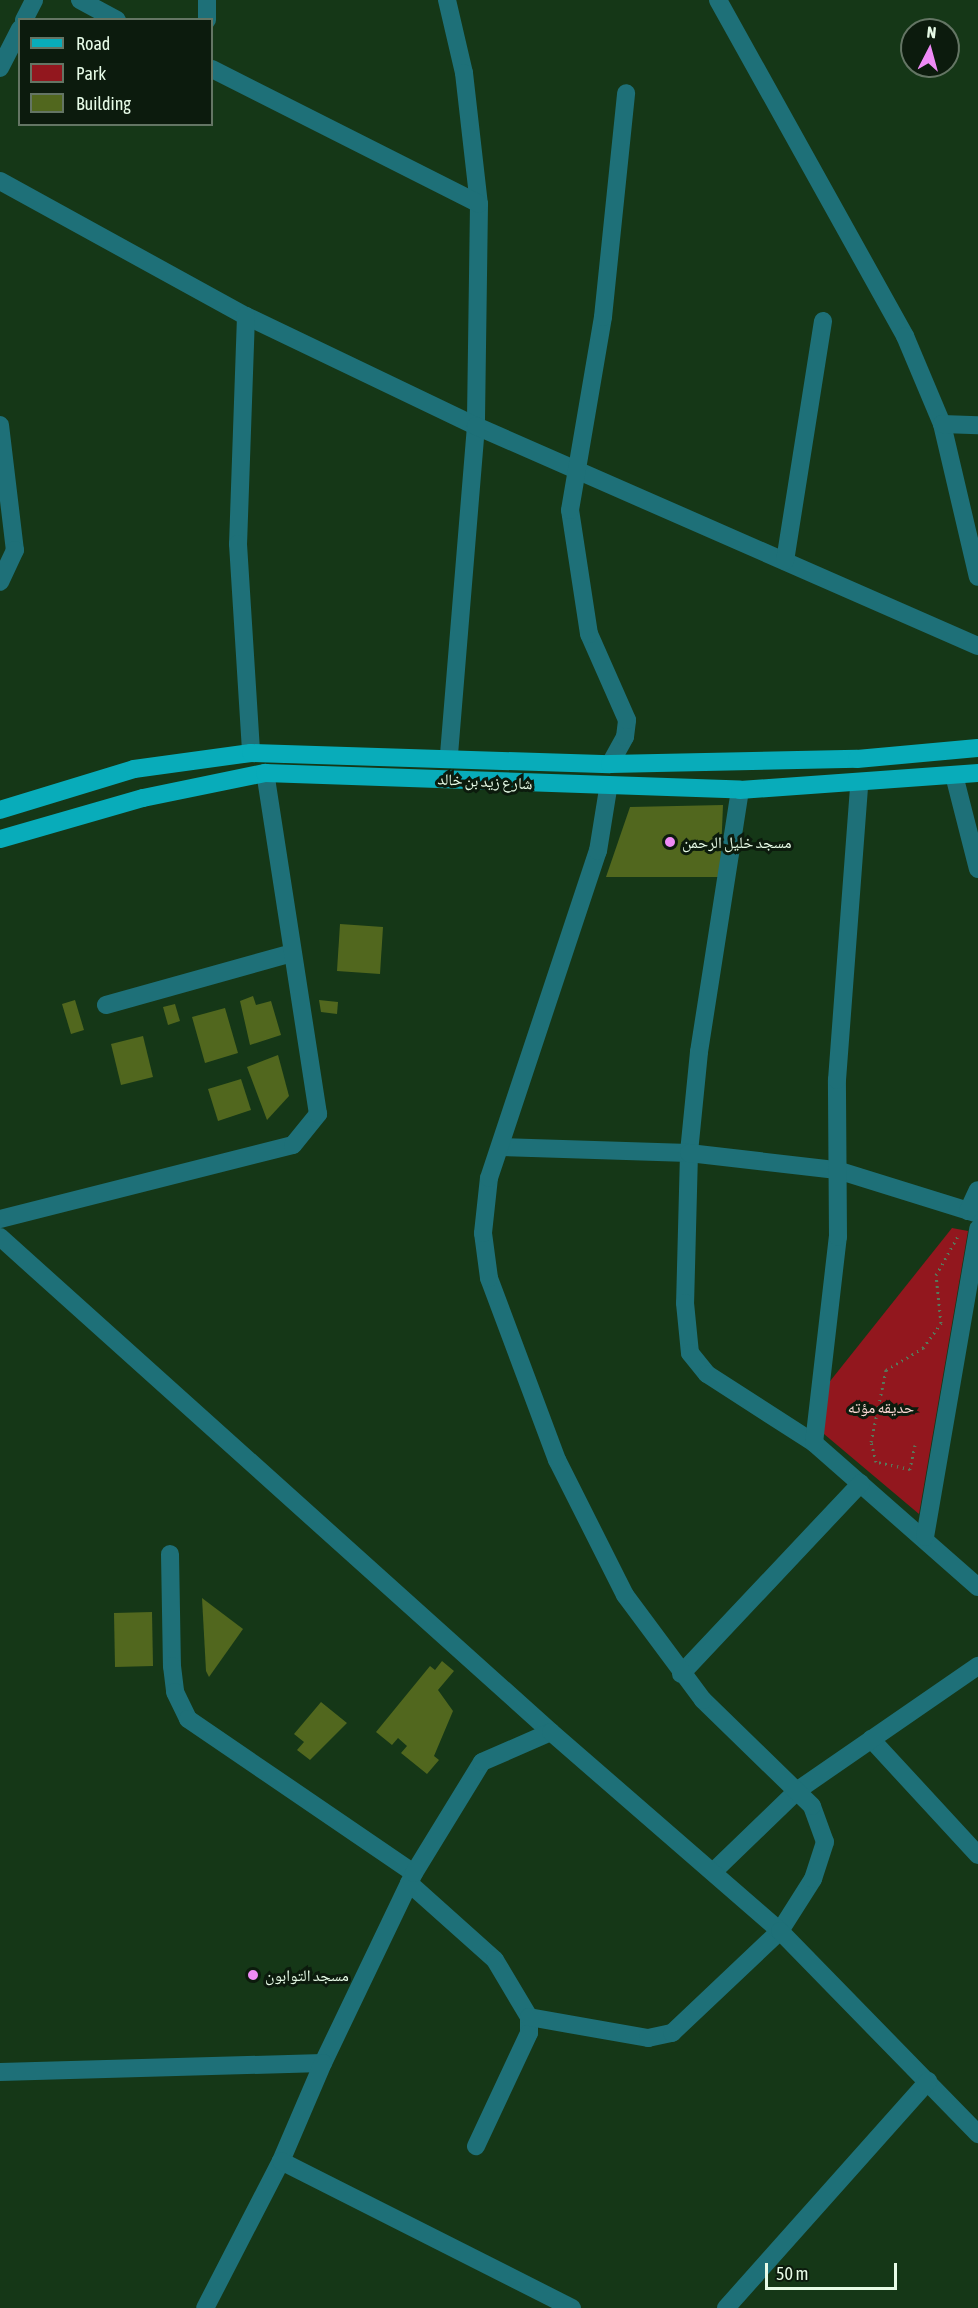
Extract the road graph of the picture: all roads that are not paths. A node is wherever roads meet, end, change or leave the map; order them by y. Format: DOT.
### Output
graph roads {
  1 [pos="34,0"];
  2 [pos="80,0"];
  3 [pos="207,0"];
  4 [pos="447,0"];
  5 [pos="718,0"];
  6 [pos="25,18"];
  7 [pos="113,18"];
  8 [pos="207,18"];
  9 [pos="18,33"];
  10 [pos="0,68"];
  11 [pos="213,70"];
  12 [pos="626,93"];
  13 [pos="0,181"];
  14 [pos="479,204"];
  15 [pos="246,316"];
  16 [pos="823,321"];
  17 [pos="942,424"];
  18 [pos="978,424"];
  19 [pos="0,425"];
  20 [pos="476,426"];
  21 [pos="576,470"];
  22 [pos="785,561"];
  23 [pos="978,577"];
  24 [pos="0,582"];
  25 [pos="978,646"];
  26 [pos="978,748"];
  27 [pos="251,753"];
  28 [pos="449,755"];
  29 [pos="610,764"];
  30 [pos="265,773"];
  31 [pos="978,773"];
  32 [pos="954,775"];
  33 [pos="859,785"];
  34 [pos="608,789"];
  35 [pos="740,790"];
  36 [pos="0,810"];
  37 [pos="0,839"];
  38 [pos="974,846"];
  39 [pos="978,869"];
  40 [pos="292,953"];
  41 [pos="106,1005"];
  42 [pos="500,1147"];
  43 [pos="689,1153"];
  44 [pos="837,1170"];
  45 [pos="978,1190"];
  46 [pos="973,1213"];
  47 [pos="0,1219"];
  48 [pos="970,1229"];
  49 [pos="0,1237"];
  50 [pos="814,1443"];
  51 [pos="861,1483"];
  52 [pos="925,1537"];
  53 [pos="170,1554"];
  54 [pos="978,1587"];
  55 [pos="978,1666"];
  56 [pos="681,1674"];
  57 [pos="551,1732"];
  58 [pos="871,1739"];
  59 [pos="798,1790"];
  60 [pos="978,1855"];
  61 [pos="713,1872"];
  62 [pos="412,1878"];
  63 [pos="780,1931"];
  64 [pos="529,2017"];
  65 [pos="323,2063"];
  66 [pos="0,2072"];
  67 [pos="928,2081"];
  68 [pos="978,2134"];
  69 [pos="476,2146"];
  70 [pos="281,2161"];
  71 [pos="206,2308"];
  72 [pos="572,2308"];
  73 [pos="726,2308"];
  1 -- 6 [label="street"];
  2 -- 7 [label="street"];
  3 -- 8 [label="street"];
  4 -- 14 [label="street"];
  5 -- 17 [label="street"];
  9 -- 10 [label="street"];
  11 -- 14 [label="street"];
  12 -- 21 [label="street"];
  13 -- 15 [label="street"];
  14 -- 20 [label="street"];
  15 -- 20 [label="street"];
  15 -- 27 [label="street"];
  16 -- 22 [label="street"];
  17 -- 18 [label="street"];
  17 -- 23 [label="street"];
  19 -- 24 [label="street"];
  20 -- 21 [label="street"];
  20 -- 28 [label="street"];
  21 -- 22 [label="street"];
  21 -- 29 [label="street"];
  22 -- 25 [label="street"];
  26 -- 29 [label="main road, شارع زيد بن خالد"];
  27 -- 28 [label="main road, شارع زيد بن خالد"];
  27 -- 36 [label="main road, شارع زيد بن خالد"];
  28 -- 29 [label="main road, شارع زيد بن خالد"];
  30 -- 34 [label="main road, شارع زيد بن خالد"];
  30 -- 37 [label="main road, شارع زيد بن خالد"];
  30 -- 40 [label="street"];
  31 -- 32 [label="main road, شارع زيد بن خالد"];
  32 -- 33 [label="main road, شارع زيد بن خالد"];
  32 -- 38 [label="street"];
  33 -- 35 [label="main road, شارع زيد بن خالد"];
  33 -- 44 [label="street"];
  34 -- 35 [label="main road, شارع زيد بن خالد"];
  34 -- 42 [label="street"];
  35 -- 43 [label="street"];
  38 -- 39 [label="street"];
  40 -- 41 [label="street"];
  40 -- 47 [label="street"];
  42 -- 43 [label="street"];
  42 -- 56 [label="street"];
  43 -- 44 [label="street"];
  43 -- 50 [label="street"];
  44 -- 46 [label="street"];
  44 -- 50 [label="street"];
  45 -- 46 [label="street"];
  48 -- 52 [label="street"];
  49 -- 57 [label="street"];
  50 -- 51 [label="street"];
  51 -- 52 [label="street"];
  51 -- 56 [label="street"];
  52 -- 54 [label="street"];
  53 -- 62 [label="street"];
  55 -- 58 [label="street"];
  56 -- 59 [label="street"];
  57 -- 61 [label="street"];
  57 -- 62 [label="street"];
  58 -- 59 [label="street"];
  58 -- 60 [label="street"];
  59 -- 61 [label="street"];
  59 -- 63 [label="street"];
  61 -- 63 [label="street"];
  62 -- 64 [label="street"];
  62 -- 65 [label="street"];
  63 -- 64 [label="street"];
  63 -- 67 [label="street"];
  64 -- 69 [label="street"];
  65 -- 66 [label="street"];
  65 -- 70 [label="street"];
  67 -- 68 [label="street"];
  67 -- 73 [label="street"];
  70 -- 71 [label="street"];
  70 -- 72 [label="street"];
}
